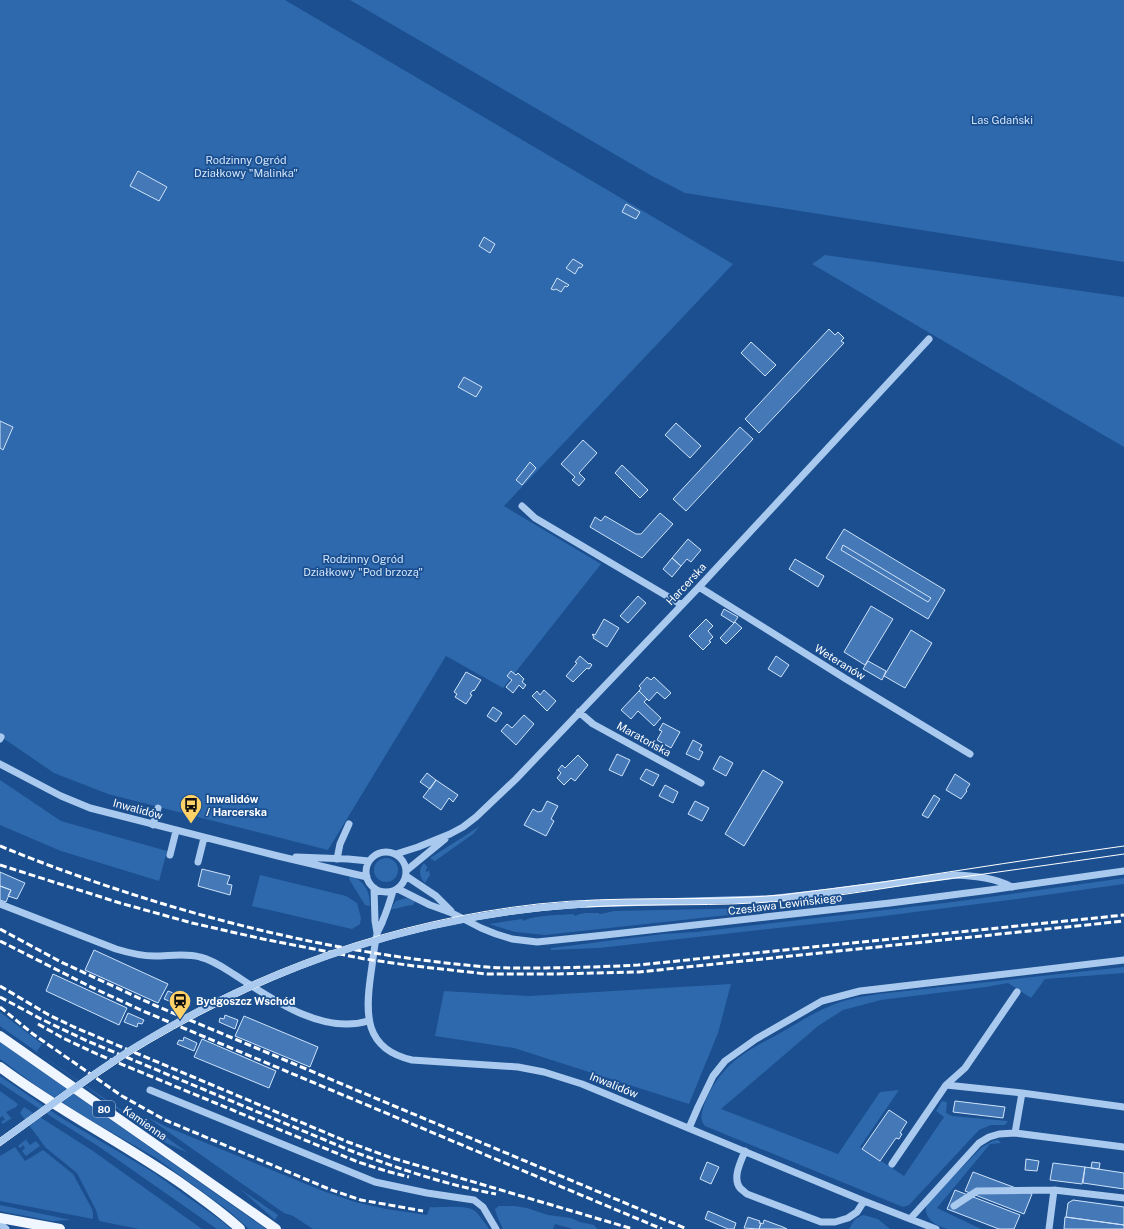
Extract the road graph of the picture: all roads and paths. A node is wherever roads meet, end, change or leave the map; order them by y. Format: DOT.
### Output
graph roads {
  1 [pos="929,339"];
  2 [pos="522,506"];
  3 [pos="699,587"];
  4 [pos="682,605"];
  5 [pos="579,712"];
  6 [pos="970,754"];
  7 [pos="0,764"];
  8 [pos="702,783"];
  9 [pos="158,808"];
  10 [pos="153,824"];
  11 [pos="349,824"];
  12 [pos="176,831"];
  13 [pos="450,834"];
  14 [pos="204,838"];
  15 [pos="396,854"];
  16 [pos="170,855"];
  17 [pos="278,856"];
  18 [pos="337,859"];
  19 [pos="369,861"];
  20 [pos="198,862"];
  21 [pos="1124,871"];
  22 [pos="406,873"];
  23 [pos="367,877"];
  24 [pos="1012,887"];
  25 [pos="374,888"];
  26 [pos="395,890"];
  27 [pos="0,904"];
  28 [pos="452,913"];
  29 [pos="377,933"];
  30 [pos="1124,960"];
  31 [pos="1016,992"];
  32 [pos="368,1021"];
  33 [pos="0,1036"];
  34 [pos="0,1067"];
  35 [pos="946,1085"];
  36 [pos="150,1090"];
  37 [pos="1022,1093"];
  38 [pos="1124,1107"];
  39 [pos="689,1128"];
  40 [pos="1015,1133"];
  41 [pos="0,1142"];
  42 [pos="1124,1147"];
  43 [pos="745,1151"];
  44 [pos="892,1164"];
  45 [pos="1054,1190"];
  46 [pos="1124,1198"];
  47 [pos="864,1201"];
  48 [pos="954,1206"];
  49 [pos="0,1218"];
  50 [pos="910,1219"];
  51 [pos="0,1224"];
  52 [pos="239,1228"];
  53 [pos="6,1229"];
  54 [pos="60,1229"];
  55 [pos="276,1229"];
  56 [pos="496,1229"];
  57 [pos="936,1229"];
  58 [pos="1049,1229"];
  1 -- 3 [label="street, Harcerska"];
  2 -- 4 [label="street"];
  3 -- 4 [label="street, Harcerska"];
  3 -- 6 [label="street, Weteranów"];
  4 -- 5 [label="street, Harcerska"];
  5 -- 8 [label="street, Maratońska"];
  5 -- 13 [label="street, Harcerska"];
  7 -- 10 [label="street, Inwalidów"];
  9 -- 10 [label="street"];
  10 -- 12 [label="street, Inwalidów"];
  11 -- 18 [label="street"];
  12 -- 14 [label="street, Inwalidów"];
  12 -- 16 [label="street"];
  13 -- 15 [label="street, Harcerska"];
  13 -- 22 [label="street, Harcerska"];
  14 -- 17 [label="street, Inwalidów"];
  14 -- 20 [label="street"];
  15 -- 19 [label="street"];
  15 -- 22 [label="street"];
  17 -- 18 [label="street, Inwalidów"];
  17 -- 23 [label="street, Inwalidów"];
  18 -- 19 [label="street, Inwalidów"];
  19 -- 23 [label="street"];
  21 -- 24 [label="street, Czesława Lewińskiego"];
  22 -- 26 [label="street"];
  22 -- 28 [label="street, Czesława Lewińskiego"];
  23 -- 25 [label="street"];
  24 -- 28 [label="street, Czesława Lewińskiego"];
  24 -- 41 [label="street, bridge"];
  25 -- 26 [label="street"];
  25 -- 29 [label="street, Inwalidów"];
  26 -- 28 [label="street, Czesława Lewińskiego"];
  26 -- 29 [label="street, Inwalidów"];
  27 -- 32 [label="street"];
  29 -- 32 [label="street, Inwalidów"];
  30 -- 39 [label="street"];
  31 -- 35 [label="street"];
  32 -- 39 [label="street, Inwalidów"];
  33 -- 55 [label="main road, Kamienna / 80"];
  34 -- 52 [label="main road, 80"];
  35 -- 37 [label="street"];
  35 -- 44 [label="street"];
  36 -- 56 [label="street"];
  37 -- 38 [label="street"];
  37 -- 40 [label="street"];
  39 -- 43 [label="street, Inwalidów"];
  40 -- 42 [label="street"];
  40 -- 50 [label="street"];
  43 -- 47 [label="street, Inwalidów"];
  43 -- 47 [label="street"];
  45 -- 46 [label="street"];
  45 -- 48 [label="street"];
  45 -- 58 [label="street"];
  47 -- 50 [label="street, Inwalidów"];
  49 -- 54 [label="main road"];
  50 -- 57 [label="street, Inwalidów"];
  51 -- 53 [label="street"];
}
